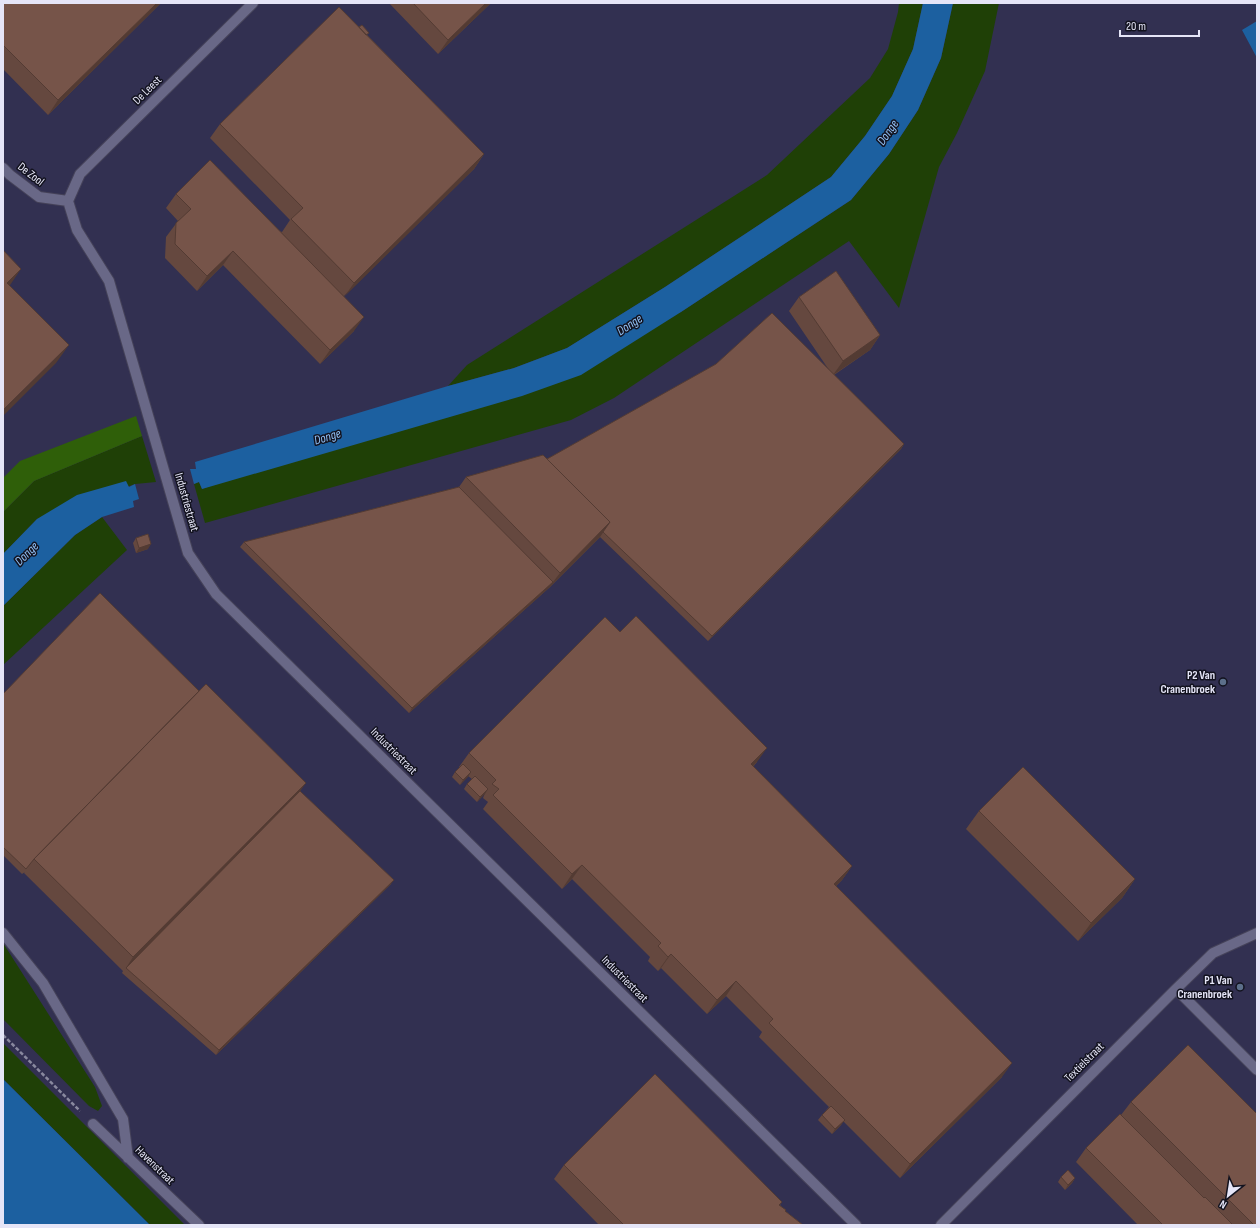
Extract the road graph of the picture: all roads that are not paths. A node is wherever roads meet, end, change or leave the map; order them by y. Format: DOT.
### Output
graph roads {
  1 [pos="253,3"];
  2 [pos="3,168"];
  3 [pos="68,201"];
  4 [pos="3,933"];
  5 [pos="1257,933"];
  6 [pos="1176,989"];
  7 [pos="1257,1070"];
  8 [pos="93,1124"];
  9 [pos="128,1158"];
  10 [pos="199,1225"];
  11 [pos="856,1225"];
  12 [pos="941,1225"];
  1 -- 3 [label="street, De Leest"];
  2 -- 3 [label="street, De Zool"];
  3 -- 11 [label="street, Industriestraat"];
  4 -- 9 [label="street"];
  5 -- 6 [label="street, Textielstraat"];
  6 -- 7 [label="street"];
  6 -- 12 [label="street, Textielstraat"];
  8 -- 9 [label="street, Havenstraat"];
  9 -- 10 [label="street, Havenstraat"];
}
